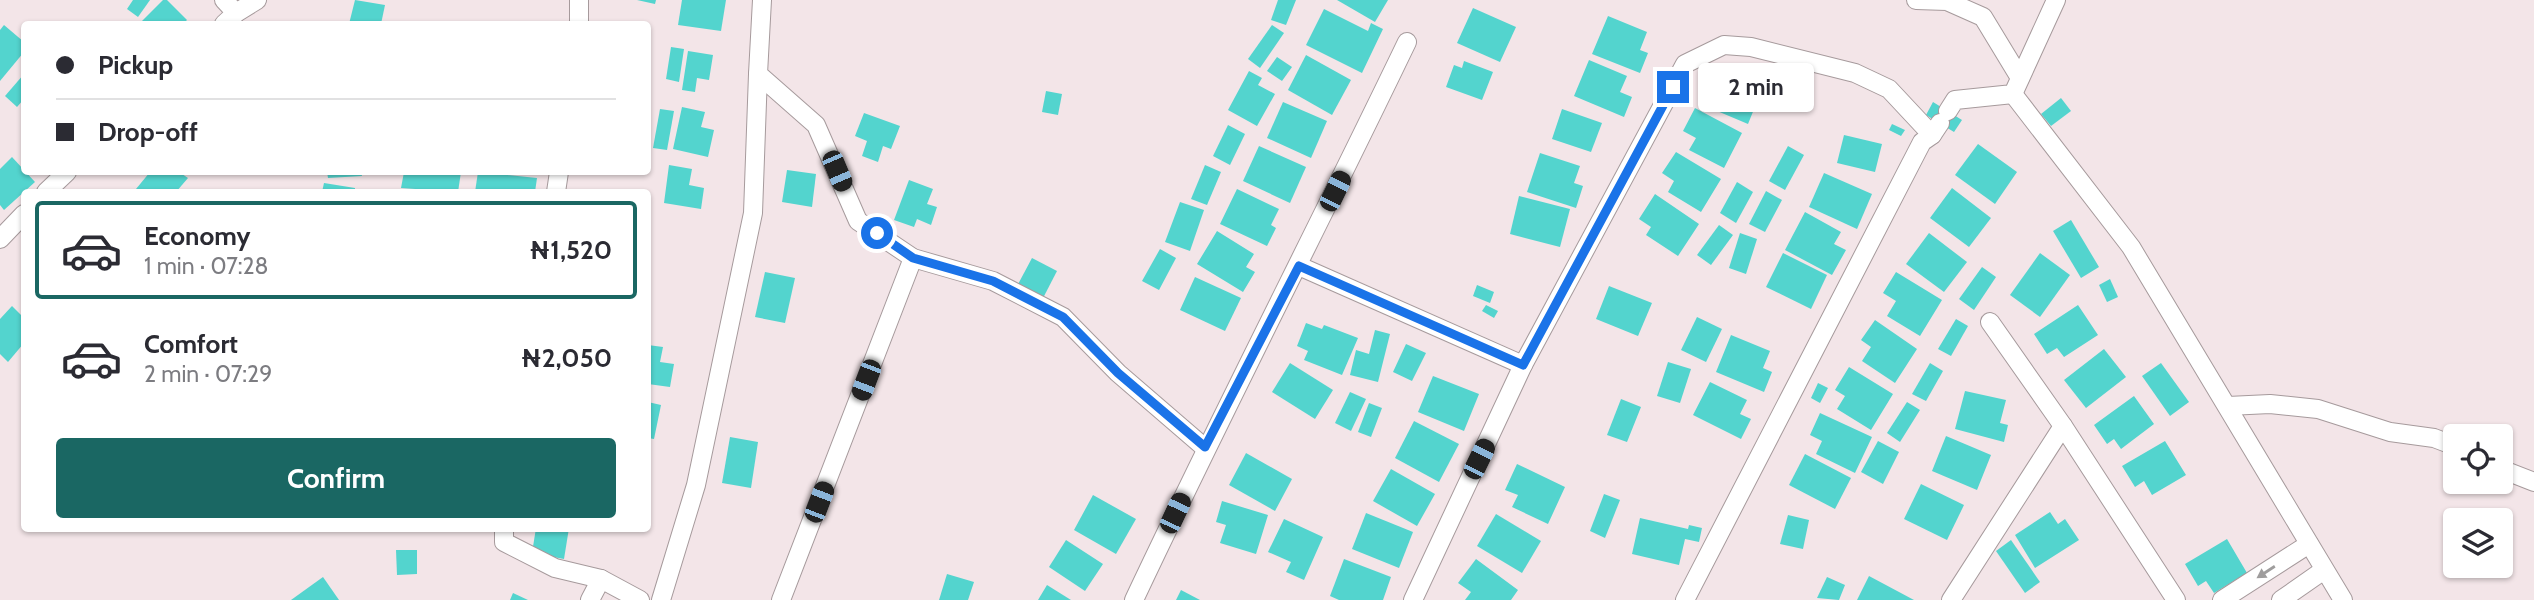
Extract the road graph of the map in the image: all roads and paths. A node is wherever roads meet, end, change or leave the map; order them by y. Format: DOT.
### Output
graph roads {
  1 [pos="257,0"];
  2 [pos="579,0"];
  3 [pos="762,0"];
  4 [pos="1916,0"];
  5 [pos="2056,0"];
  6 [pos="228,13"];
  7 [pos="579,21"];
  8 [pos="1406,42"];
  9 [pos="758,74"];
  10 [pos="2016,86"];
  11 [pos="1940,123"];
  12 [pos="64,175"];
  13 [pos="49,189"];
  14 [pos="21,217"];
  15 [pos="0,239"];
  16 [pos="913,258"];
  17 [pos="1299,266"];
  18 [pos="1990,322"];
  19 [pos="1523,365"];
  20 [pos="2228,406"];
  21 [pos="2063,426"];
  22 [pos="2443,441"];
  23 [pos="1205,447"];
  24 [pos="2513,474"];
  25 [pos="2534,482"];
  26 [pos="504,532"];
  27 [pos="2309,544"];
  28 [pos="2323,570"];
  29 [pos="601,579"];
  30 [pos="590,600"];
  31 [pos="640,600"];
  32 [pos="661,600"];
  33 [pos="781,600"];
  34 [pos="1134,600"];
  35 [pos="1413,600"];
  36 [pos="1685,600"];
  37 [pos="1951,600"];
  38 [pos="2176,600"];
  39 [pos="2222,600"];
  40 [pos="2281,600"];
  41 [pos="2343,600"];
  1 -- 6 [label="street"];
  2 -- 7 [label="street"];
  3 -- 9 [label="street"];
  4 -- 10 [label="street"];
  5 -- 10 [label="street"];
  8 -- 17 [label="street"];
  9 -- 16 [label="street"];
  9 -- 32 [label="street"];
  10 -- 11 [label="street"];
  10 -- 20 [label="street"];
  11 -- 19 [label="street"];
  11 -- 36 [label="street"];
  12 -- 13 [label="street"];
  14 -- 15 [label="street"];
  16 -- 23 [label="street"];
  16 -- 33 [label="street"];
  17 -- 19 [label="street"];
  17 -- 23 [label="street"];
  18 -- 21 [label="street"];
  19 -- 35 [label="street"];
  20 -- 22 [label="street"];
  20 -- 27 [label="street"];
  21 -- 37 [label="street"];
  21 -- 38 [label="street"];
  23 -- 34 [label="street"];
  24 -- 25 [label="street"];
  26 -- 29 [label="street"];
  27 -- 28 [label="street"];
  27 -- 39 [label="street, one-way"];
  28 -- 40 [label="street"];
  28 -- 41 [label="street"];
  29 -- 30 [label="street"];
  29 -- 31 [label="street"];
}
